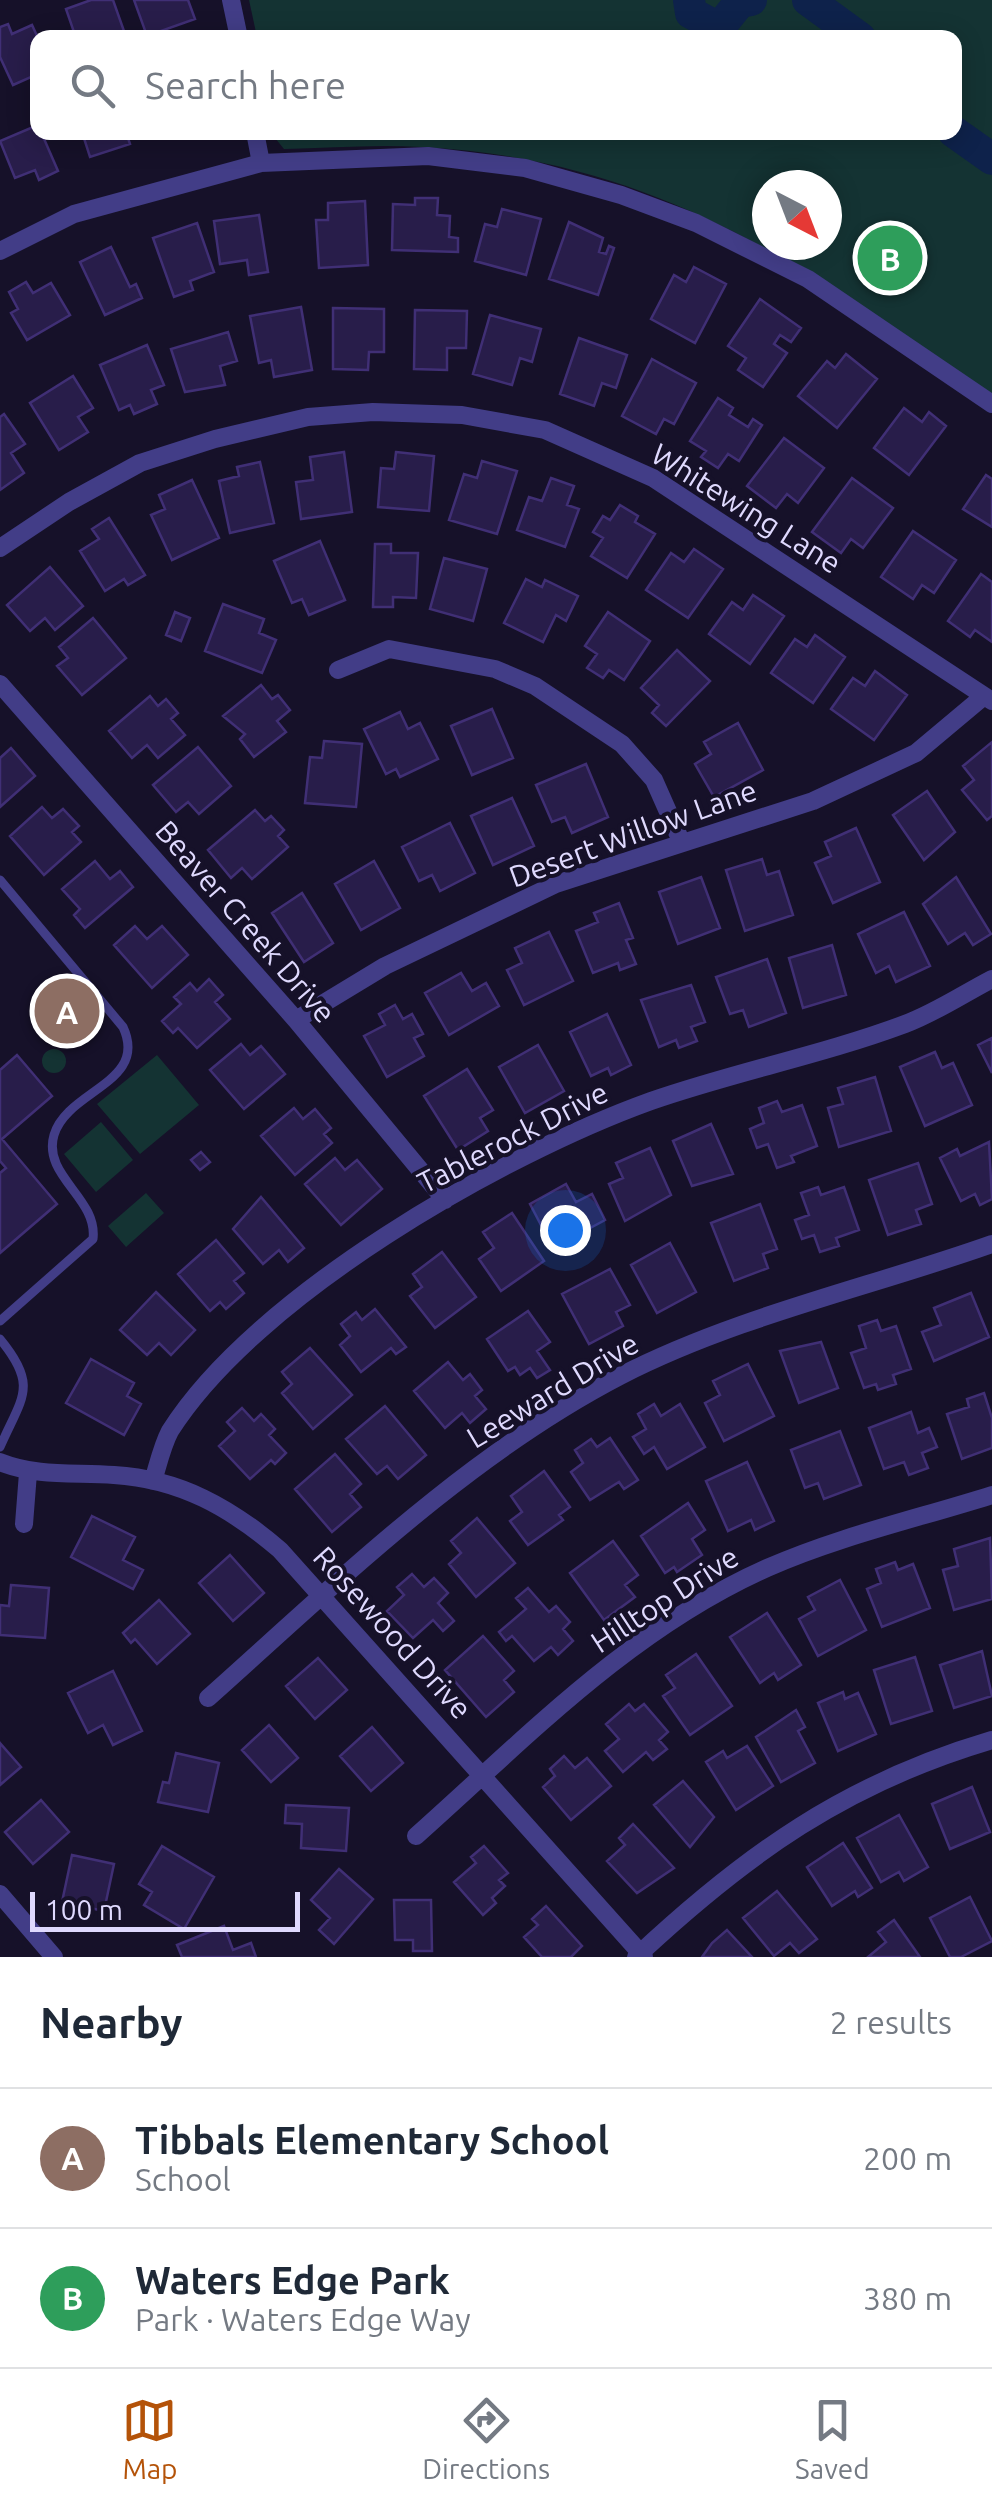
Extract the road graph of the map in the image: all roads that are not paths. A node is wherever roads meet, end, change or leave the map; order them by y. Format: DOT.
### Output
graph roads {
  1 [pos="231,0"];
  2 [pos="237,30"];
  3 [pos="257,140"];
  4 [pos="261,162"];
  5 [pos="0,250"];
  6 [pos="992,404"];
  7 [pos="0,548"];
  8 [pos="338,670"];
  9 [pos="0,684"];
  10 [pos="988,699"];
  11 [pos="681,841"];
  12 [pos="0,880"];
  13 [pos="992,979"];
  14 [pos="296,1020"];
  15 [pos="445,1200"];
  16 [pos="992,1244"];
  17 [pos="0,1321"];
  18 [pos="0,1340"];
  19 [pos="0,1448"];
  20 [pos="0,1462"];
  21 [pos="28,1473"];
  22 [pos="152,1481"];
  23 [pos="992,1494"];
  24 [pos="24,1524"];
  25 [pos="322,1596"];
  26 [pos="208,1698"];
  27 [pos="992,1740"];
  28 [pos="483,1777"];
  29 [pos="416,1836"];
  30 [pos="0,1894"];
  31 [pos="640,1956"];
  32 [pos="54,1957"];
  1 -- 2 [label="street"];
  3 -- 4 [label="street"];
  4 -- 5 [label="street"];
  4 -- 6 [label="street"];
  7 -- 10 [label="street, Whitewing Lane"];
  8 -- 11 [label="street"];
  9 -- 14 [label="street, Beaver Creek Drive"];
  10 -- 11 [label="street, Desert Willow Lane"];
  11 -- 14 [label="street, Desert Willow Lane"];
  12 -- 17 [label="lane"];
  13 -- 15 [label="street, Tablerock Drive"];
  14 -- 15 [label="street, Beaver Creek Drive"];
  15 -- 22 [label="street, Tablerock Drive"];
  16 -- 25 [label="street, Leeward Drive"];
  18 -- 19 [label="lane"];
  20 -- 21 [label="street, Rosewood Drive"];
  21 -- 22 [label="street, Rosewood Drive"];
  21 -- 24 [label="street"];
  22 -- 25 [label="street, Rosewood Drive"];
  23 -- 28 [label="street, Hilltop Drive"];
  25 -- 26 [label="street, Leeward Drive"];
  25 -- 28 [label="street, Rosewood Drive"];
  27 -- 31 [label="street"];
  28 -- 29 [label="street, Hilltop Drive"];
  28 -- 31 [label="street, Rosewood Drive"];
  30 -- 32 [label="street"];
}
